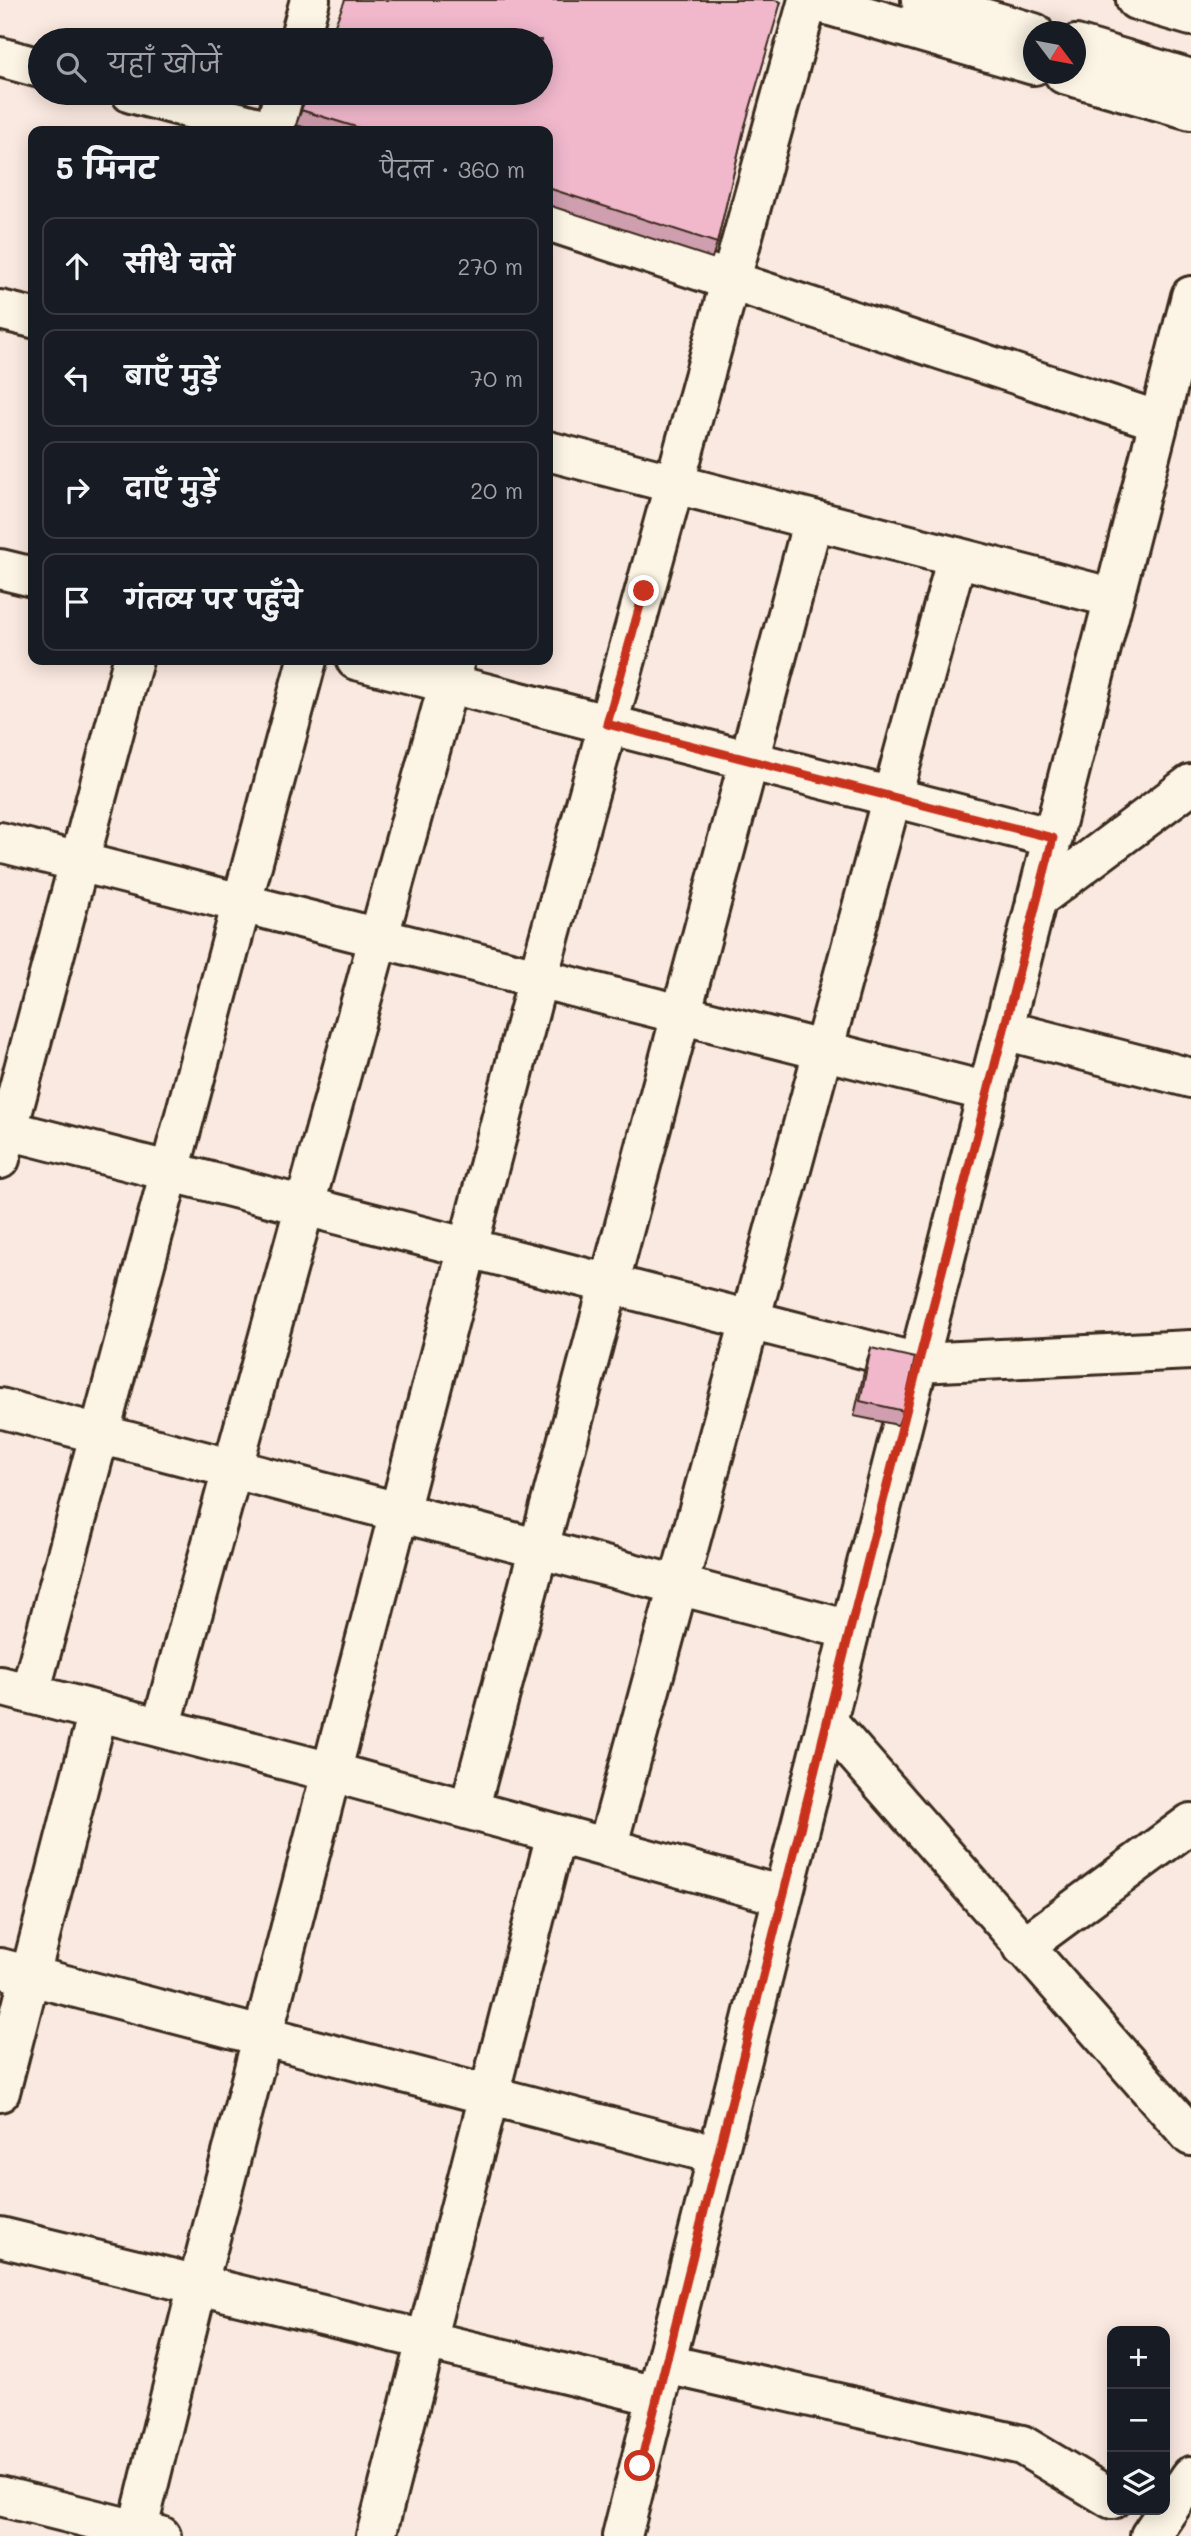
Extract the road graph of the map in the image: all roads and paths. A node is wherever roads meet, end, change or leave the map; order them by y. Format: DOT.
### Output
graph roads {
  1 [pos="310,0"];
  2 [pos="809,0"];
  3 [pos="921,0"];
  4 [pos="1136,0"];
  5 [pos="1191,16"];
  6 [pos="302,28"];
  7 [pos="1023,30"];
  8 [pos="1086,49"];
  9 [pos="0,57"];
  10 [pos="1023,62"];
  11 [pos="28,65"];
  12 [pos="1191,79"];
  13 [pos="1086,80"];
  14 [pos="176,105"];
  15 [pos="281,105"];
  16 [pos="1191,110"];
  17 [pos="254,126"];
  18 [pos="274,126"];
  19 [pos="553,223"];
  20 [pos="730,281"];
  21 [pos="1191,296"];
  22 [pos="0,310"];
  23 [pos="28,317"];
  24 [pos="1159,421"];
  25 [pos="553,452"];
  26 [pos="674,484"];
  27 [pos="813,520"];
  28 [pos="957,557"];
  29 [pos="0,569"];
  30 [pos="28,576"];
  31 [pos="1114,598"];
  32 [pos="132,665"];
  33 [pos="306,665"];
  34 [pos="400,665"];
  35 [pos="452,671"];
  36 [pos="607,724"];
  37 [pos="749,760"];
  38 [pos="1191,784"];
  39 [pos="892,797"];
  40 [pos="1053,838"];
  41 [pos="0,842"];
  42 [pos="79,862"];
  43 [pos="1037,900"];
  44 [pos="242,903"];
  45 [pos="379,938"];
  46 [pos="538,978"];
  47 [pos="681,1014"];
  48 [pos="1004,1030"];
  49 [pos="823,1050"];
  50 [pos="1191,1078"];
  51 [pos="988,1092"];
  52 [pos="3,1139"];
  53 [pos="169,1172"];
  54 [pos="304,1206"];
  55 [pos="468,1248"];
  56 [pos="609,1284"];
  57 [pos="750,1321"];
  58 [pos="1191,1350"];
  59 [pos="918,1363"];
  60 [pos="0,1408"];
  61 [pos="99,1434"];
  62 [pos="232,1468"];
  63 [pos="398,1512"];
  64 [pos="538,1549"];
  65 [pos="678,1586"];
  66 [pos="850,1630"];
  67 [pos="15,1689"];
  68 [pos="99,1712"];
  69 [pos="827,1721"];
  70 [pos="161,1728"];
  71 [pos="331,1772"];
  72 [pos="469,1810"];
  73 [pos="1191,1823"];
  74 [pos="556,1834"];
  75 [pos="607,1848"];
  76 [pos="783,1896"];
  77 [pos="1023,1947"];
  78 [pos="15,1972"];
  79 [pos="262,2036"];
  80 [pos="0,2092"];
  81 [pos="489,2095"];
  82 [pos="1191,2136"];
  83 [pos="718,2155"];
  84 [pos="0,2237"];
  85 [pos="198,2284"];
  86 [pos="426,2340"];
  87 [pos="662,2380"];
  88 [pos="1191,2476"];
  89 [pos="0,2496"];
  90 [pos="1107,2496"];
  91 [pos="1146,2524"];
  92 [pos="145,2534"];
  93 [pos="376,2536"];
  94 [pos="622,2536"];
  1 -- 6 [label="main road"];
  2 -- 10 [label="main road"];
  2 -- 20 [label="main road"];
  3 -- 7 [label="main road"];
  4 -- 5 [label="main road"];
  8 -- 12 [label="main road"];
  9 -- 11 [label="main road"];
  13 -- 16 [label="main road"];
  14 -- 17 [label="main road"];
  15 -- 18 [label="main road"];
  19 -- 20 [label="main road"];
  20 -- 24 [label="main road"];
  20 -- 26 [label="main road"];
  21 -- 24 [label="main road"];
  22 -- 23 [label="main road"];
  24 -- 31 [label="main road"];
  25 -- 26 [label="main road"];
  26 -- 27 [label="main road"];
  26 -- 36 [label="main road"];
  27 -- 28 [label="main road"];
  27 -- 37 [label="main road"];
  28 -- 31 [label="main road"];
  28 -- 39 [label="main road"];
  29 -- 30 [label="main road"];
  31 -- 40 [label="main road"];
  32 -- 42 [label="main road"];
  33 -- 44 [label="main road"];
  34 -- 35 [label="main road"];
  35 -- 36 [label="main road"];
  35 -- 45 [label="main road"];
  36 -- 37 [label="main road"];
  36 -- 46 [label="main road"];
  37 -- 39 [label="main road"];
  37 -- 47 [label="main road"];
  38 -- 43 [label="main road"];
  39 -- 40 [label="main road"];
  39 -- 49 [label="main road"];
  40 -- 43 [label="main road"];
  41 -- 42 [label="main road"];
  42 -- 44 [label="main road"];
  42 -- 52 [label="main road"];
  43 -- 48 [label="main road"];
  44 -- 45 [label="main road"];
  44 -- 53 [label="main road"];
  45 -- 46 [label="main road"];
  45 -- 54 [label="main road"];
  46 -- 47 [label="main road"];
  46 -- 55 [label="main road"];
  47 -- 49 [label="main road"];
  47 -- 56 [label="main road"];
  48 -- 50 [label="main road"];
  48 -- 51 [label="main road"];
  49 -- 51 [label="main road"];
  49 -- 57 [label="main road"];
  51 -- 59 [label="main road"];
  52 -- 53 [label="main road"];
  53 -- 54 [label="main road"];
  53 -- 61 [label="main road"];
  54 -- 55 [label="main road"];
  54 -- 62 [label="main road"];
  55 -- 56 [label="main road"];
  55 -- 63 [label="main road"];
  56 -- 57 [label="main road"];
  56 -- 64 [label="main road"];
  57 -- 59 [label="main road"];
  57 -- 65 [label="main road"];
  58 -- 59 [label="main road"];
  59 -- 66 [label="main road"];
  60 -- 61 [label="main road"];
  61 -- 62 [label="main road"];
  61 -- 67 [label="main road"];
  62 -- 63 [label="main road"];
  62 -- 70 [label="main road"];
  63 -- 64 [label="main road"];
  63 -- 71 [label="main road"];
  64 -- 65 [label="main road"];
  64 -- 72 [label="main road"];
  65 -- 66 [label="main road"];
  65 -- 75 [label="main road"];
  66 -- 69 [label="main road"];
  67 -- 68 [label="main road"];
  68 -- 70 [label="main road"];
  68 -- 78 [label="main road"];
  69 -- 76 [label="main road"];
  69 -- 77 [label="main road"];
  70 -- 71 [label="main road"];
  71 -- 72 [label="main road"];
  71 -- 79 [label="main road"];
  72 -- 74 [label="main road"];
  73 -- 77 [label="main road"];
  74 -- 75 [label="main road"];
  74 -- 81 [label="main road"];
  75 -- 76 [label="main road"];
  76 -- 83 [label="main road"];
  77 -- 82 [label="main road"];
  78 -- 79 [label="main road"];
  78 -- 80 [label="main road"];
  79 -- 81 [label="main road"];
  79 -- 85 [label="main road"];
  81 -- 83 [label="main road"];
  81 -- 86 [label="main road"];
  83 -- 87 [label="main road"];
  84 -- 85 [label="main road"];
  85 -- 86 [label="main road"];
  85 -- 92 [label="main road"];
  86 -- 87 [label="main road"];
  86 -- 93 [label="main road"];
  87 -- 90 [label="main road"];
  87 -- 94 [label="main road"];
  88 -- 91 [label="main road"];
  89 -- 92 [label="main road"];
}
